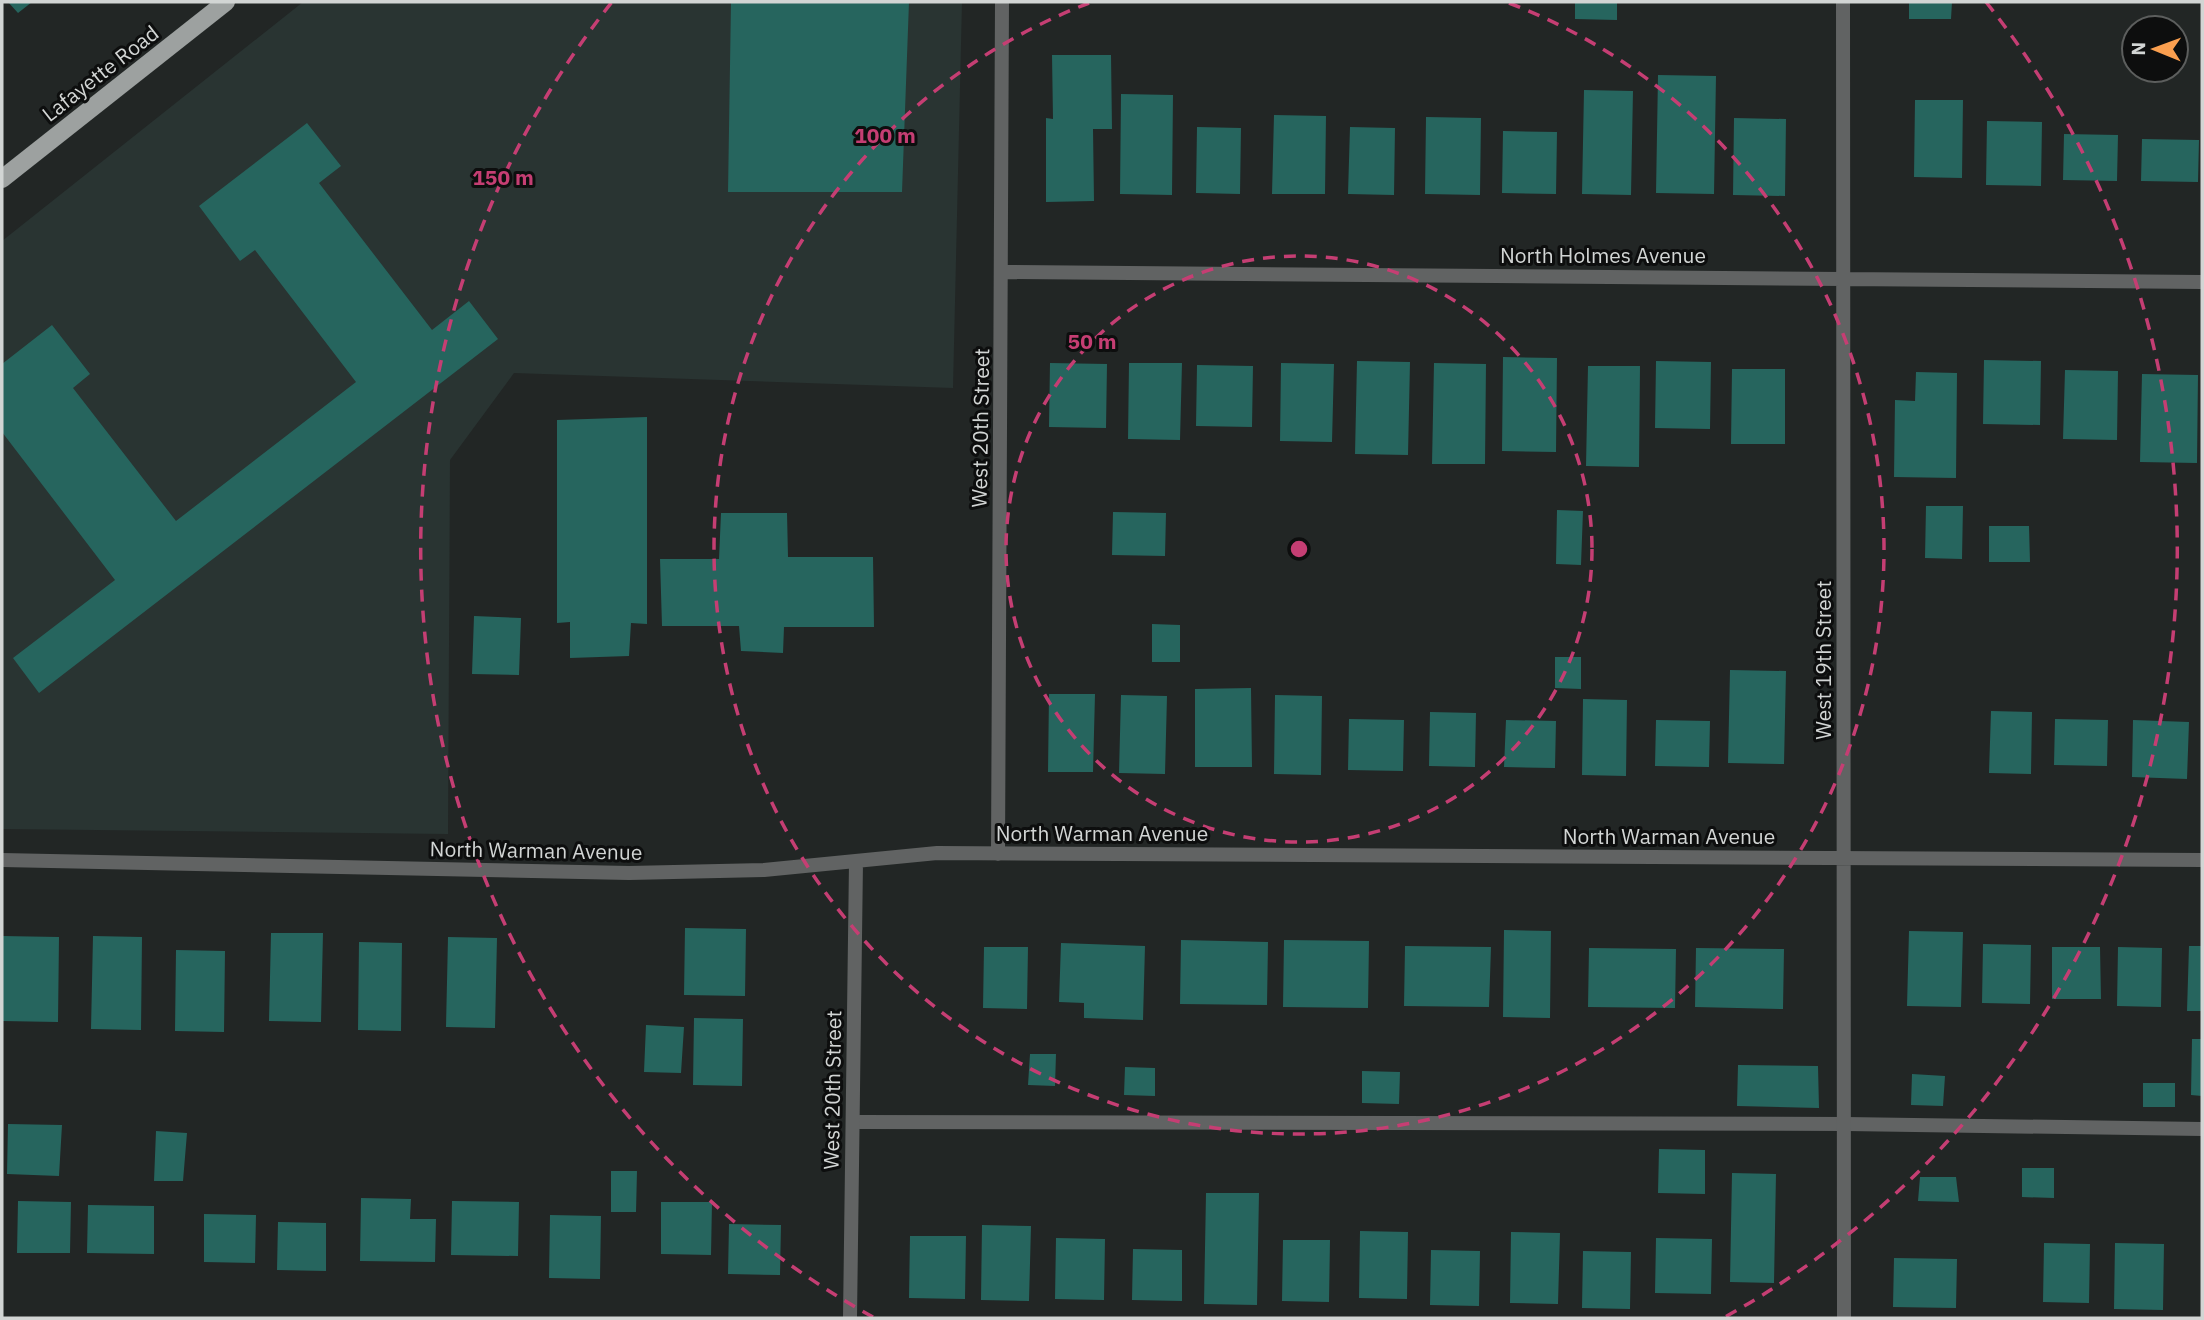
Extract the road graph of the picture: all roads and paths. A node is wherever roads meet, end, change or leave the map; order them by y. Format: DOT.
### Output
graph roads {
  1 [pos="226,2"];
  2 [pos="1002,2"];
  3 [pos="1843,2"];
  4 [pos="2,179"];
  5 [pos="1003,272"];
  6 [pos="1842,278"];
  7 [pos="2202,282"];
  8 [pos="998,854"];
  9 [pos="1846,858"];
  10 [pos="2,860"];
  11 [pos="2202,860"];
  12 [pos="856,862"];
  13 [pos="853,1122"];
  14 [pos="1846,1124"];
  15 [pos="2202,1129"];
  16 [pos="850,1318"];
  17 [pos="1844,1318"];
  1 -- 4 [label="main road, Lafayette Road"];
  2 -- 5 [label="street, West 20th Street"];
  3 -- 6 [label="street, West 19th Street"];
  5 -- 6 [label="street, North Holmes Avenue"];
  5 -- 8 [label="street, West 20th Street"];
  6 -- 7 [label="street, North Holmes Avenue"];
  6 -- 9 [label="street, West 19th Street"];
  8 -- 9 [label="street, North Warman Avenue"];
  8 -- 12 [label="street, North Warman Avenue"];
  9 -- 11 [label="street, North Warman Avenue"];
  9 -- 14 [label="street, West 19th Street"];
  10 -- 12 [label="street, North Warman Avenue"];
  12 -- 13 [label="street, West 20th Street"];
  13 -- 14 [label="street"];
  13 -- 16 [label="street, West 20th Street"];
  14 -- 15 [label="street"];
  14 -- 17 [label="street, West 19th Street"];
}
